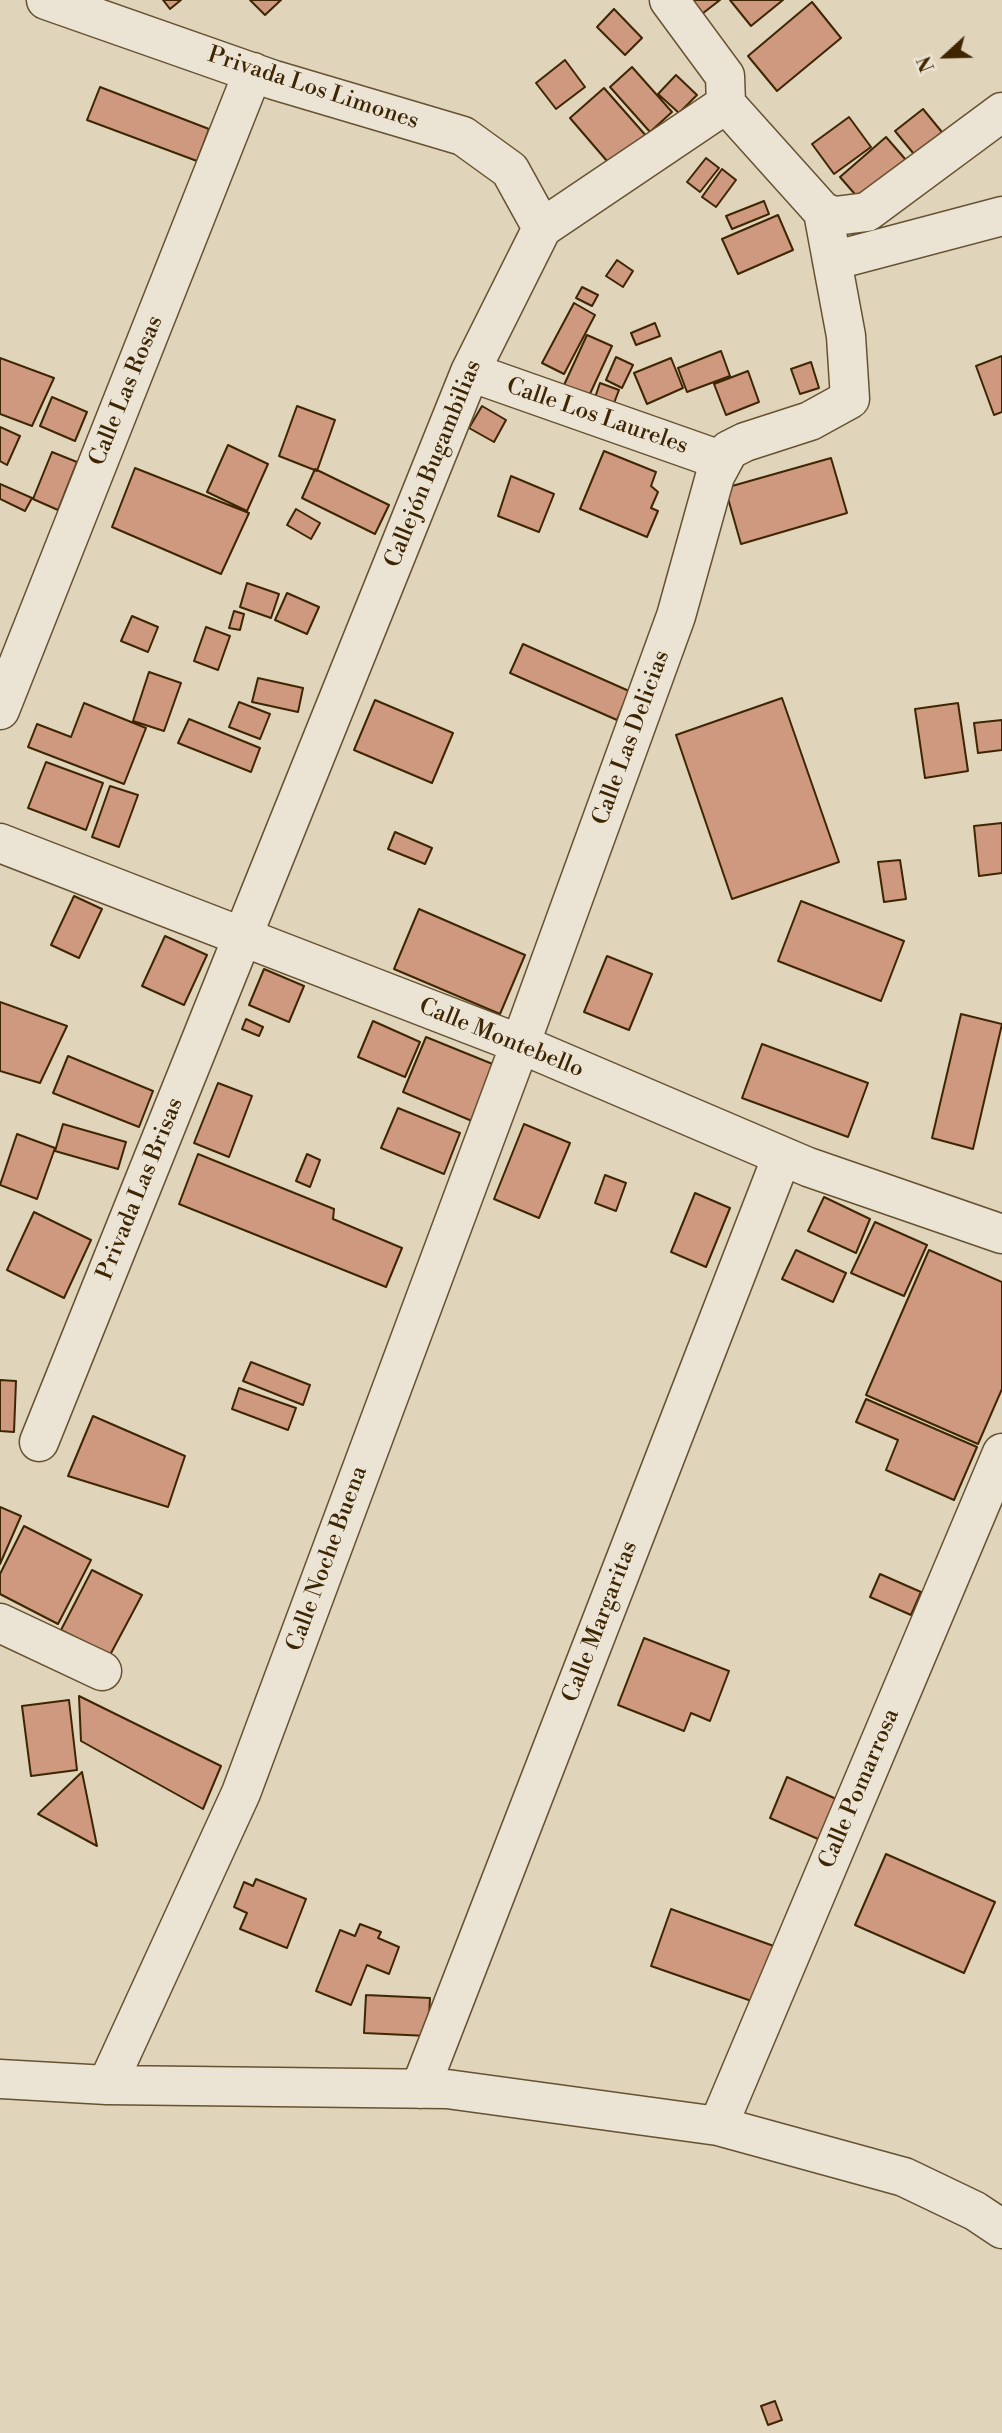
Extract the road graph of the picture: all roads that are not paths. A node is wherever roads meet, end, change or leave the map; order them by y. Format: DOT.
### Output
graph roads {
  1 [pos="46,0"];
  2 [pos="669,0"];
  3 [pos="253,72"];
  4 [pos="726,90"];
  5 [pos="1002,112"];
  6 [pos="823,212"];
  7 [pos="1002,216"];
  8 [pos="542,228"];
  9 [pos="832,261"];
  10 [pos="470,372"];
  11 [pos="726,456"];
  12 [pos="0,710"];
  13 [pos="0,843"];
  14 [pos="242,937"];
  15 [pos="524,1034"];
  16 [pos="782,1156"];
  17 [pos="1002,1234"];
  18 [pos="38,1442"];
  19 [pos="1002,1453"];
  20 [pos="0,1623"];
  21 [pos="102,1671"];
  22 [pos="0,2079"];
  23 [pos="107,2085"];
  24 [pos="420,2089"];
  25 [pos="718,2126"];
  26 [pos="1002,2228"];
  1 -- 3 [label="street, Privada Los Limones"];
  2 -- 4 [label="street"];
  3 -- 8 [label="street, Privada Los Limones"];
  3 -- 12 [label="street, Calle Las Rosas"];
  4 -- 6 [label="street"];
  4 -- 8 [label="street, Callejón Bugambilias"];
  5 -- 6 [label="street"];
  6 -- 9 [label="street"];
  7 -- 9 [label="street"];
  8 -- 10 [label="street, Callejón Bugambilias"];
  9 -- 11 [label="street"];
  10 -- 11 [label="street, Calle Los Laureles"];
  10 -- 14 [label="street, Callejón Bugambilias"];
  11 -- 15 [label="street, Calle Las Delicias"];
  13 -- 14 [label="street, Calle Montebello"];
  14 -- 15 [label="street, Calle Montebello"];
  14 -- 18 [label="street, Privada Las Brisas"];
  15 -- 16 [label="street, Calle Montebello"];
  15 -- 23 [label="street, Calle Noche Buena"];
  16 -- 17 [label="street, Calle Montebello"];
  16 -- 24 [label="street, Calle Margaritas"];
  19 -- 25 [label="street, Calle Pomarrosa"];
  20 -- 21 [label="street"];
  22 -- 23 [label="street"];
  23 -- 24 [label="street"];
  24 -- 25 [label="street"];
  25 -- 26 [label="street"];
}
